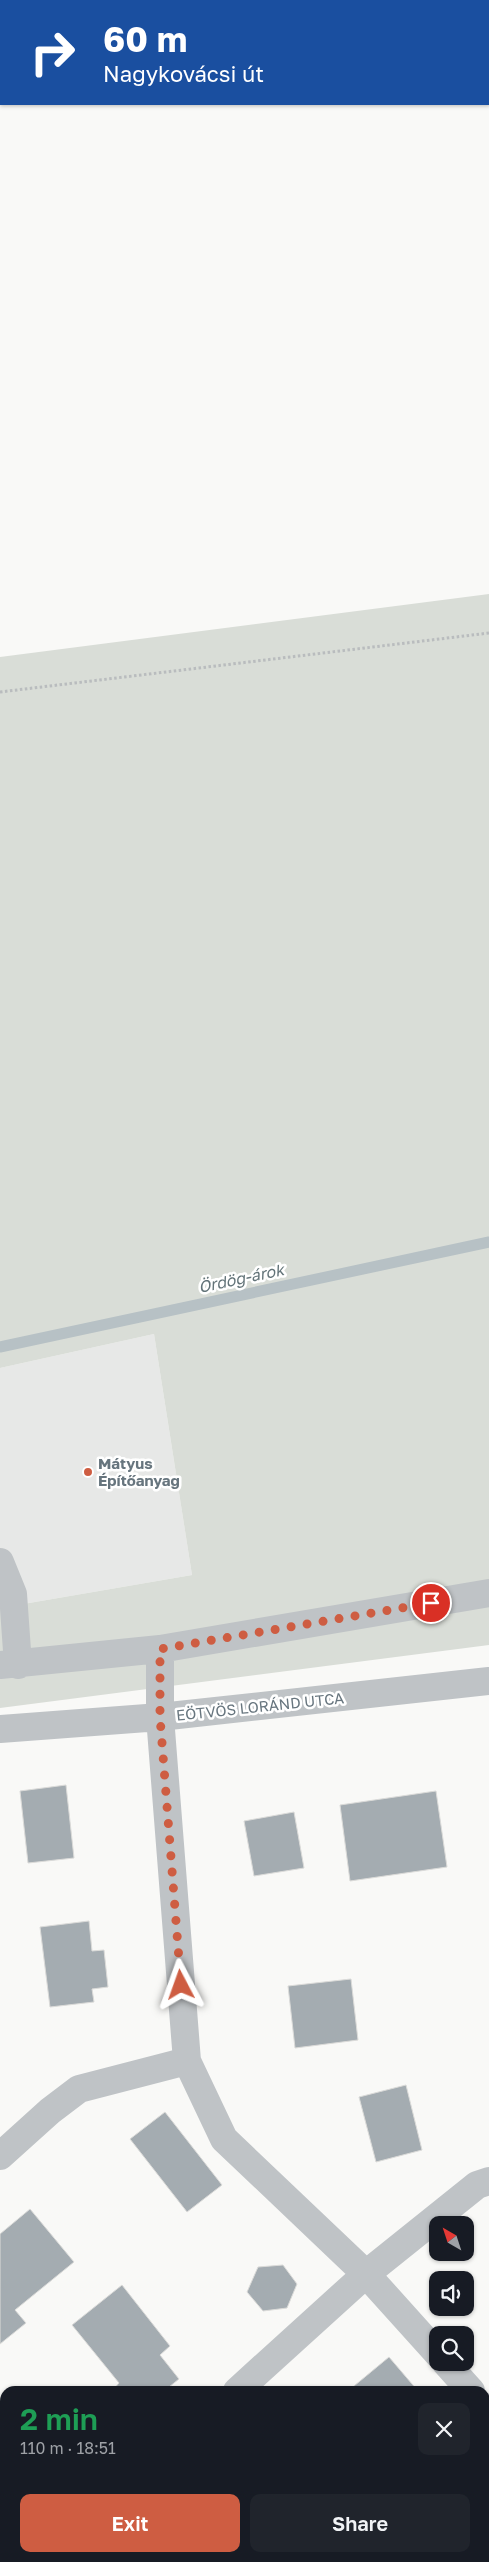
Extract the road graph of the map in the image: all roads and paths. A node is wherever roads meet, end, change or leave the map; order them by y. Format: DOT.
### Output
graph roads {
  1 [pos="489,633"];
  2 [pos="0,692"];
  3 [pos="0,1562"];
  4 [pos="489,1593"];
  5 [pos="160,1649"];
  6 [pos="9,1665"];
  7 [pos="489,1680"];
  8 [pos="160,1717"];
  9 [pos="0,1729"];
  10 [pos="186,2061"];
  11 [pos="0,2156"];
  12 [pos="489,2181"];
  13 [pos="366,2274"];
  14 [pos="429,2344"];
  15 [pos="453,2371"];
  16 [pos="243,2386"];
  17 [pos="467,2386"];
  1 -- 2 [label="path"];
  3 -- 6 [label="street"];
  4 -- 5 [label="street"];
  5 -- 6 [label="street"];
  5 -- 8 [label="street"];
  7 -- 8 [label="street, EÖTVÖS LORÁND UTCA"];
  8 -- 9 [label="street, EÖTVÖS LORÁND UTCA"];
  8 -- 10 [label="street"];
  10 -- 11 [label="street"];
  10 -- 13 [label="street"];
  12 -- 13 [label="street"];
  13 -- 14 [label="street"];
  13 -- 16 [label="street"];
  15 -- 17 [label="street"];
}
